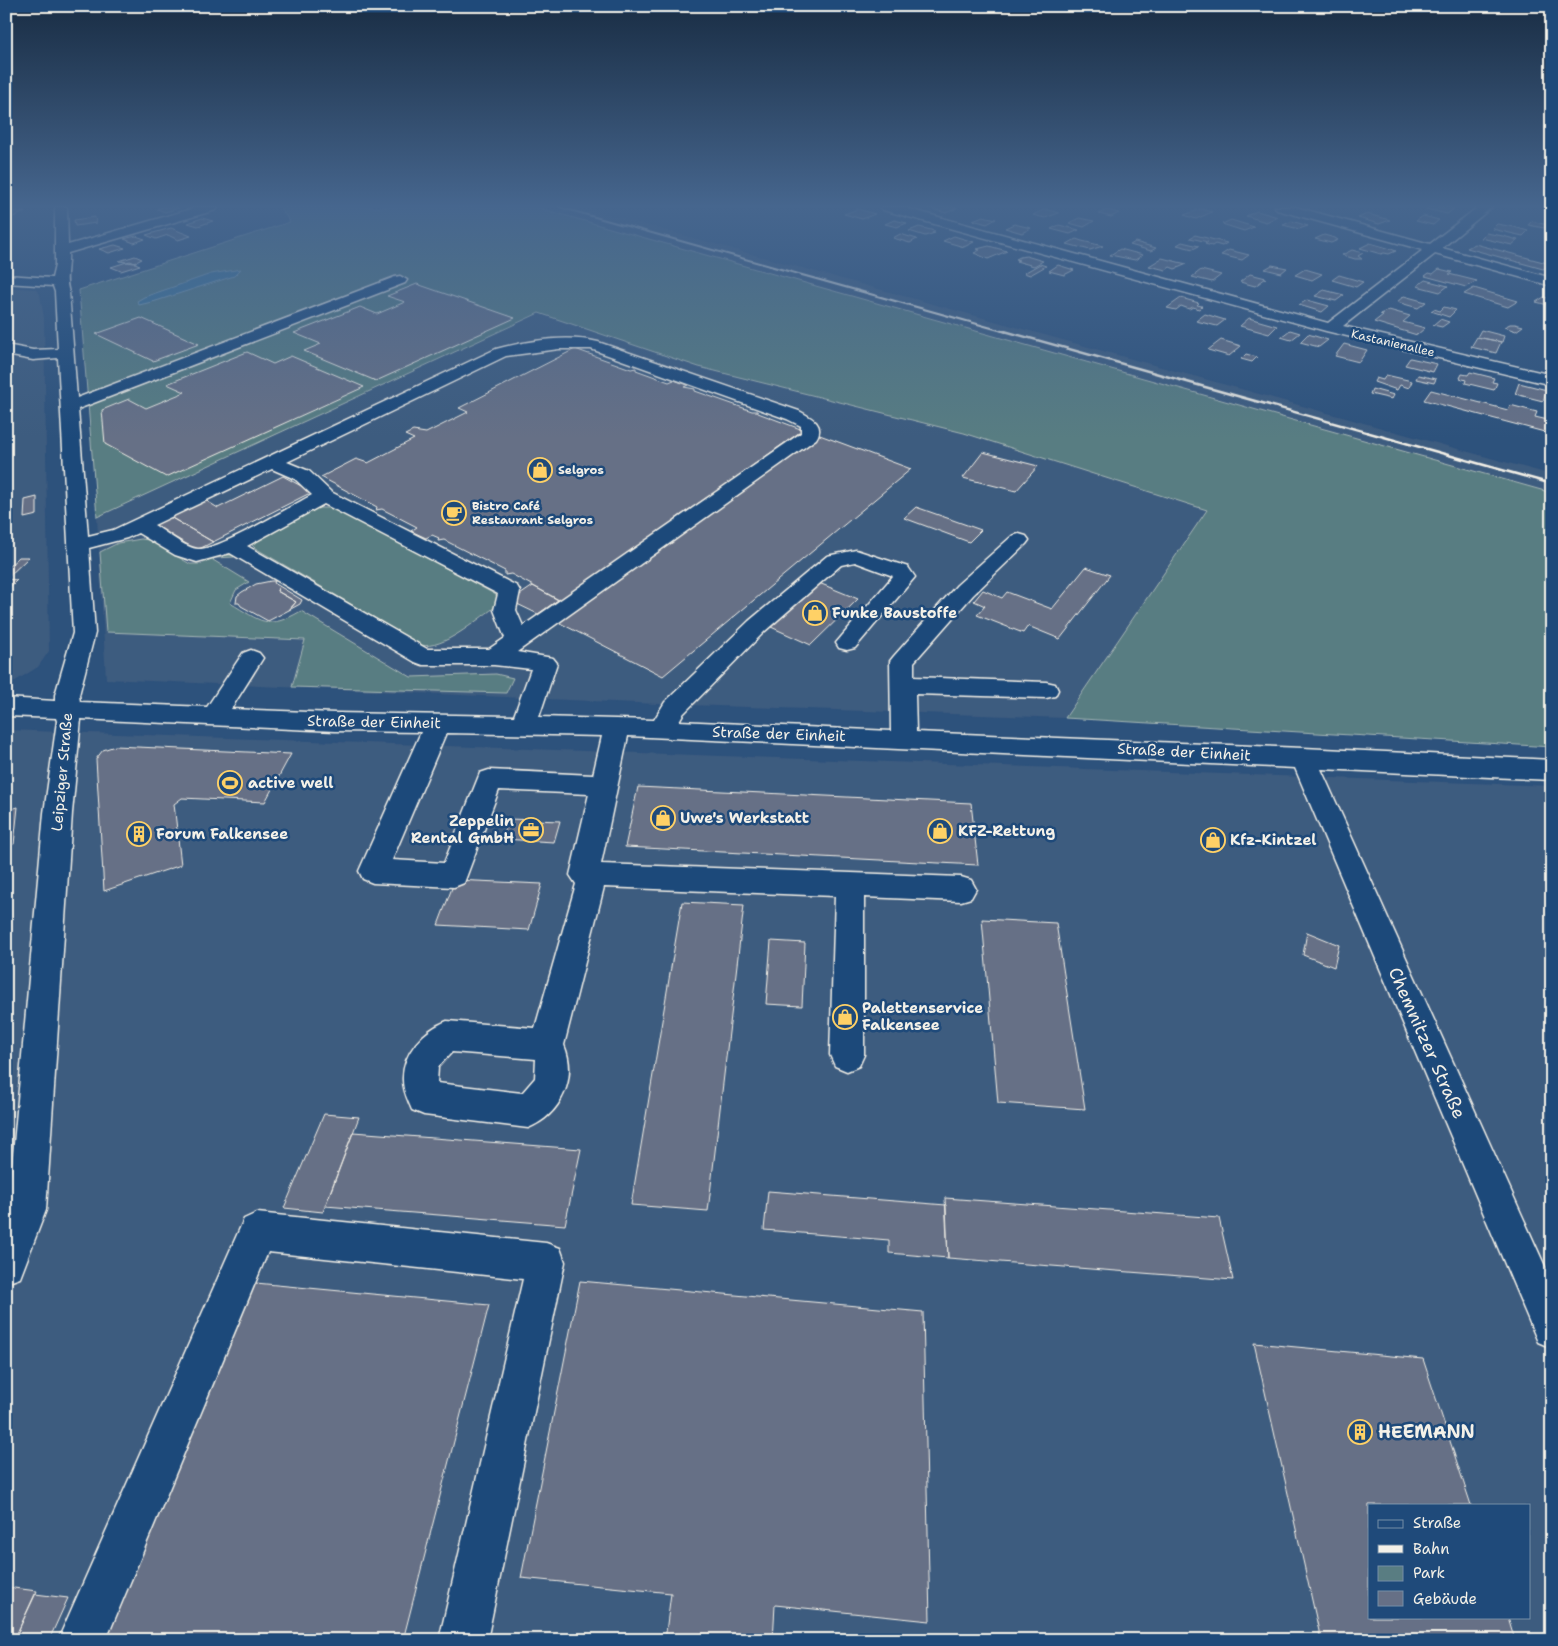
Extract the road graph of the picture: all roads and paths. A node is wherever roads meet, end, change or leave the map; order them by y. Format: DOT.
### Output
graph roads {
  1 [pos="59,284"];
  2 [pos="390,284"];
  3 [pos="1169,284"];
  4 [pos="1387,284"];
  5 [pos="1331,328"];
  6 [pos="6,350"];
  7 [pos="66,353"];
  8 [pos="1552,380"];
  9 [pos="70,407"];
  10 [pos="272,462"];
  11 [pos="324,496"];
  12 [pos="139,525"];
  13 [pos="1019,540"];
  14 [pos="78,545"];
  15 [pos="232,546"];
  16 [pos="517,640"];
  17 [pos="847,644"];
  18 [pos="494,657"];
  19 [pos="251,658"];
  20 [pos="904,685"];
  21 [pos="1046,690"];
  22 [pos="6,707"];
  23 [pos="68,710"];
  24 [pos="214,716"];
  25 [pos="438,722"];
  26 [pos="524,724"];
  27 [pos="617,726"];
  28 [pos="661,729"];
  29 [pos="904,739"];
  30 [pos="1303,757"];
  31 [pos="1552,770"];
  32 [pos="604,785"];
  33 [pos="593,875"];
  34 [pos="850,885"];
  35 [pos="962,889"];
  36 [pos="547,1046"];
  37 [pos="847,1055"];
  38 [pos="6,1264"];
  39 [pos="1552,1328"];
  40 [pos="82,1640"];
  41 [pos="463,1640"];
  1 -- 7 [label="street, Leipziger Straße"];
  2 -- 9 [label="street"];
  3 -- 5 [label="street, Kastanienallee"];
  4 -- 5 [label="street"];
  5 -- 8 [label="street, Kastanienallee"];
  6 -- 7 [label="street"];
  7 -- 9 [label="street, Leipziger Straße"];
  9 -- 14 [label="street, Leipziger Straße"];
  10 -- 11 [label="street"];
  10 -- 12 [label="street"];
  10 -- 16 [label="street"];
  11 -- 15 [label="street"];
  11 -- 16 [label="street"];
  12 -- 14 [label="street"];
  12 -- 15 [label="street"];
  13 -- 20 [label="street"];
  14 -- 23 [label="street, Leipziger Straße"];
  15 -- 18 [label="street"];
  16 -- 18 [label="street"];
  17 -- 28 [label="street"];
  18 -- 26 [label="street"];
  19 -- 24 [label="street"];
  20 -- 21 [label="street"];
  20 -- 29 [label="street"];
  22 -- 23 [label="street, Straße der Einheit"];
  23 -- 24 [label="street, Straße der Einheit"];
  23 -- 38 [label="street, Leipziger Straße"];
  24 -- 25 [label="street, Straße der Einheit"];
  25 -- 26 [label="street, Straße der Einheit"];
  25 -- 32 [label="street"];
  26 -- 27 [label="street, Straße der Einheit"];
  27 -- 28 [label="street, Straße der Einheit"];
  27 -- 32 [label="street"];
  28 -- 29 [label="street, Straße der Einheit"];
  29 -- 30 [label="street, Straße der Einheit"];
  30 -- 31 [label="street, Straße der Einheit"];
  30 -- 39 [label="street, Chemnitzer Straße"];
  32 -- 33 [label="street"];
  33 -- 34 [label="street"];
  33 -- 36 [label="street"];
  34 -- 35 [label="street"];
  34 -- 37 [label="street"];
  40 -- 41 [label="street"];
}
